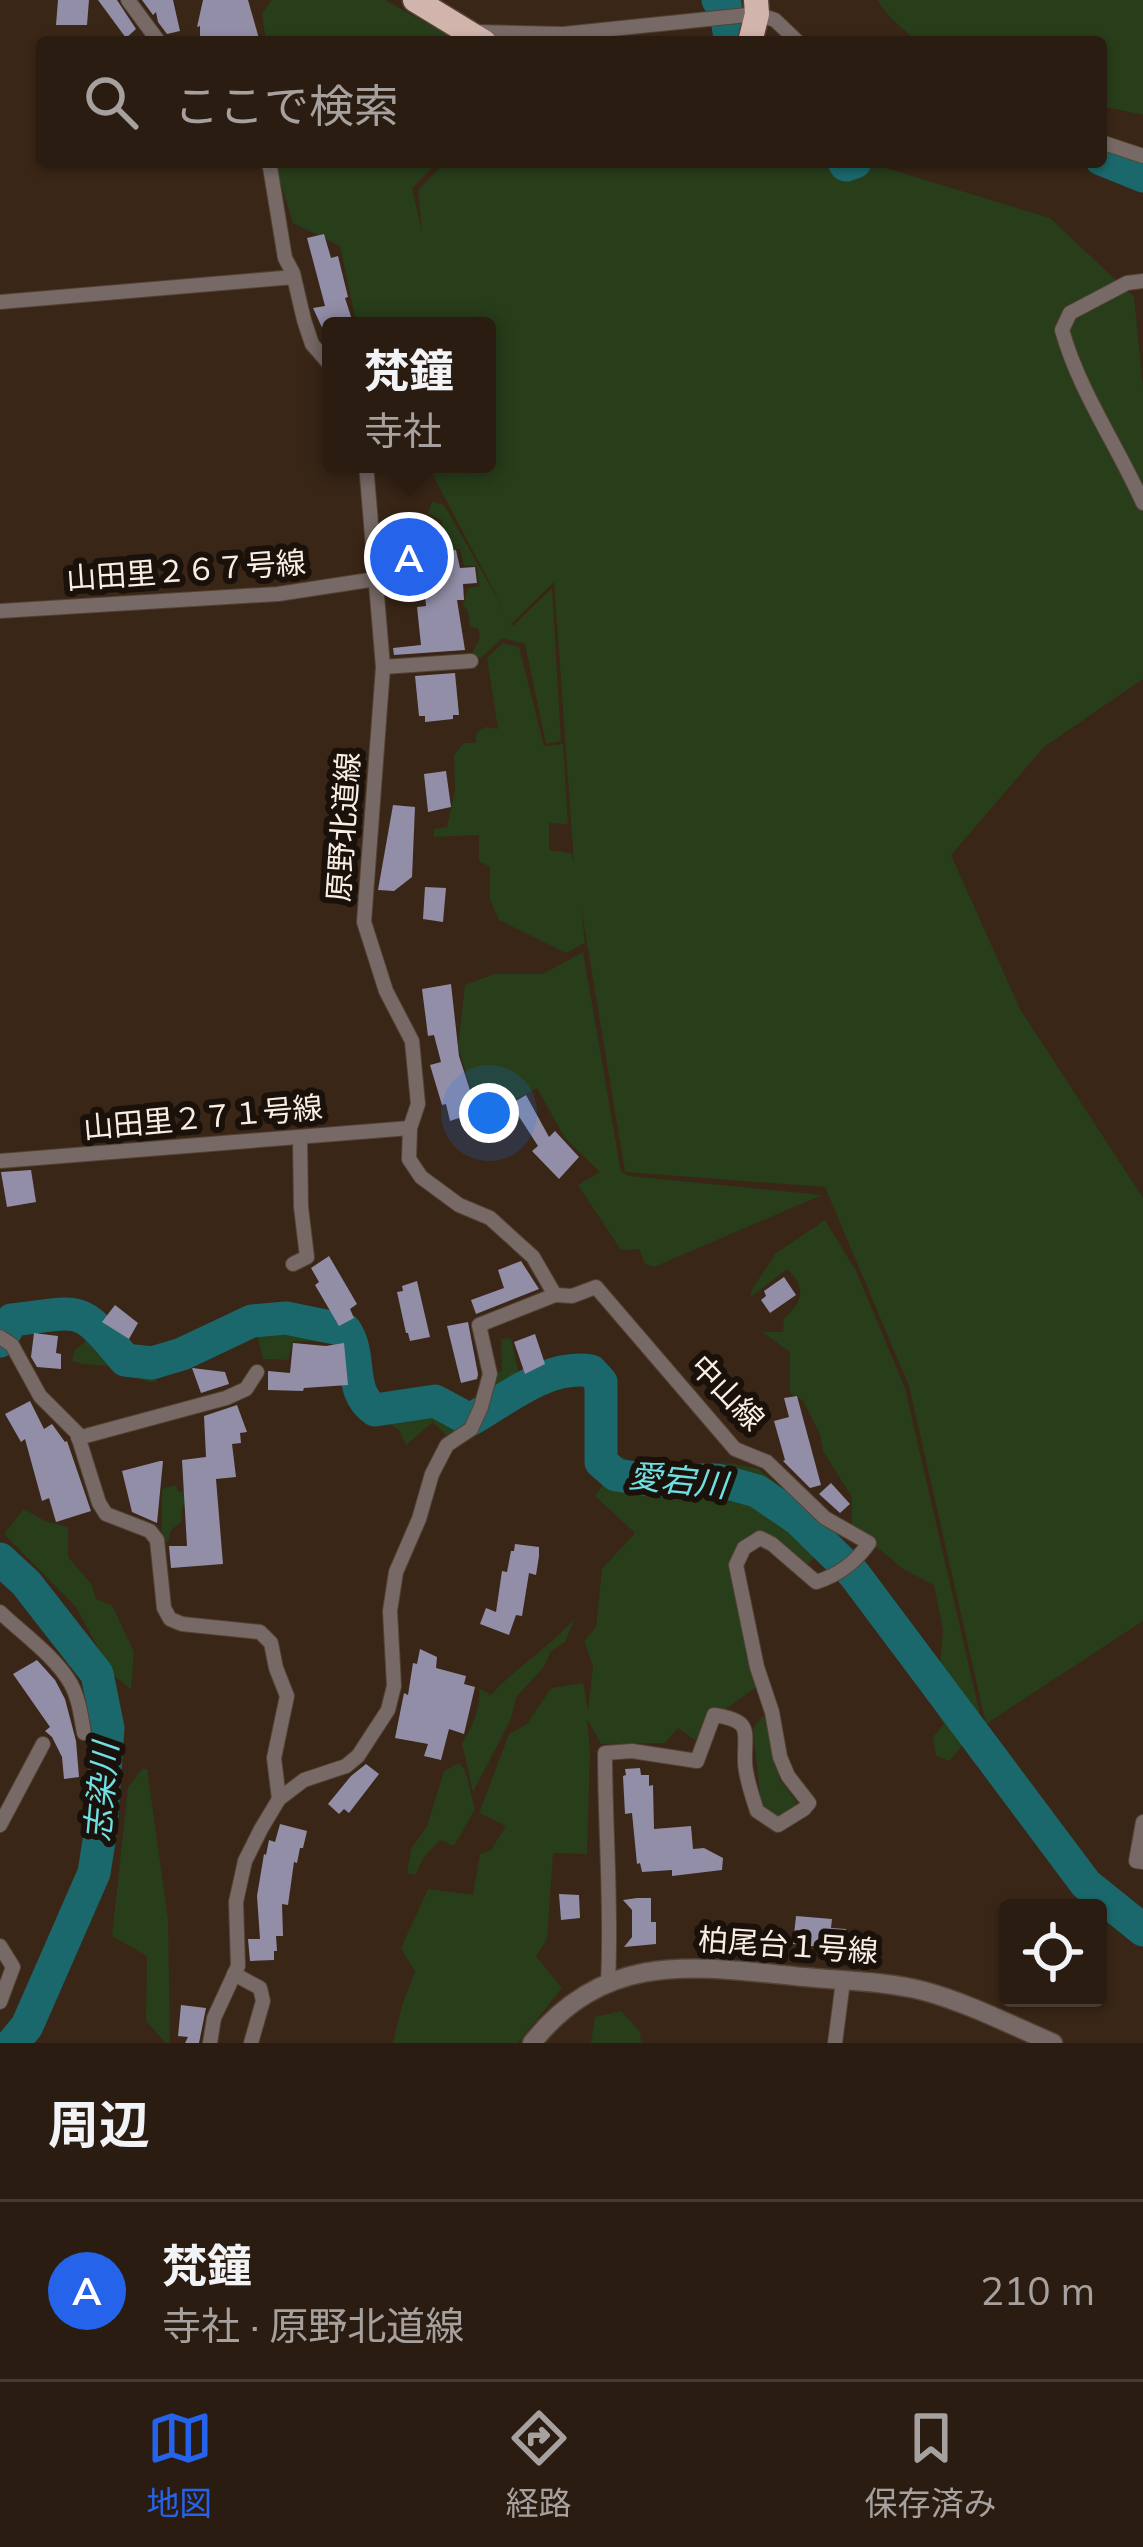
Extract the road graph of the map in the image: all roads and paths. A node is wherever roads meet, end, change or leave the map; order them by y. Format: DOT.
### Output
graph roads {
  1 [pos="128,0"];
  2 [pos="416,0"];
  3 [pos="756,11"];
  4 [pos="155,36"];
  5 [pos="474,36"];
  6 [pos="792,36"];
  7 [pos="1107,144"];
  8 [pos="1143,156"];
  9 [pos="270,168"];
  10 [pos="294,277"];
  11 [pos="1143,281"];
  12 [pos="0,302"];
  13 [pos="322,356"];
  14 [pos="367,473"];
  15 [pos="1143,503"];
  16 [pos="376,579"];
  17 [pos="0,611"];
  18 [pos="471,661"];
  19 [pos="382,667"];
  20 [pos="410,1128"];
  21 [pos="300,1137"];
  22 [pos="0,1161"];
  23 [pos="293,1264"];
  24 [pos="555,1295"];
  25 [pos="6,1341"];
  26 [pos="257,1372"];
  27 [pos="78,1438"];
  28 [pos="0,1612"];
  29 [pos="84,1732"];
  30 [pos="43,1744"];
  31 [pos="279,1799"];
  32 [pos="1143,1822"];
  33 [pos="0,1825"];
  34 [pos="1143,1862"];
  35 [pos="0,1946"];
  36 [pos="234,1974"];
  37 [pos="843,1981"];
  38 [pos="608,1982"];
  39 [pos="0,2002"];
  40 [pos="210,2043"];
  41 [pos="251,2043"];
  42 [pos="532,2043"];
  43 [pos="835,2043"];
  44 [pos="1053,2043"];
  1 -- 4 [label="street"];
  2 -- 5 [label="highway"];
  3 -- 5 [label="street"];
  3 -- 6 [label="street"];
  7 -- 8 [label="street"];
  9 -- 10 [label="street"];
  10 -- 12 [label="street"];
  10 -- 13 [label="street"];
  11 -- 15 [label="street"];
  14 -- 16 [label="street, 原野北道線"];
  16 -- 17 [label="street, 山田里２６７号線"];
  16 -- 19 [label="street, 原野北道線"];
  18 -- 19 [label="street"];
  19 -- 20 [label="street, 原野北道線"];
  20 -- 21 [label="street, 山田里２７１号線"];
  20 -- 24 [label="street, 原野北道線"];
  21 -- 22 [label="street, 山田里２７１号線"];
  21 -- 23 [label="street"];
  24 -- 31 [label="street"];
  24 -- 38 [label="street, 中山線"];
  25 -- 27 [label="street"];
  26 -- 27 [label="street"];
  27 -- 31 [label="street"];
  28 -- 29 [label="street"];
  30 -- 33 [label="street"];
  31 -- 36 [label="street"];
  32 -- 34 [label="street"];
  35 -- 39 [label="street"];
  36 -- 40 [label="street"];
  36 -- 41 [label="street"];
  37 -- 38 [label="street, 柏尾台１号線"];
  37 -- 43 [label="street"];
  37 -- 44 [label="street, 柏尾台１号線"];
  38 -- 42 [label="street, 柏尾台１号線"];
}
